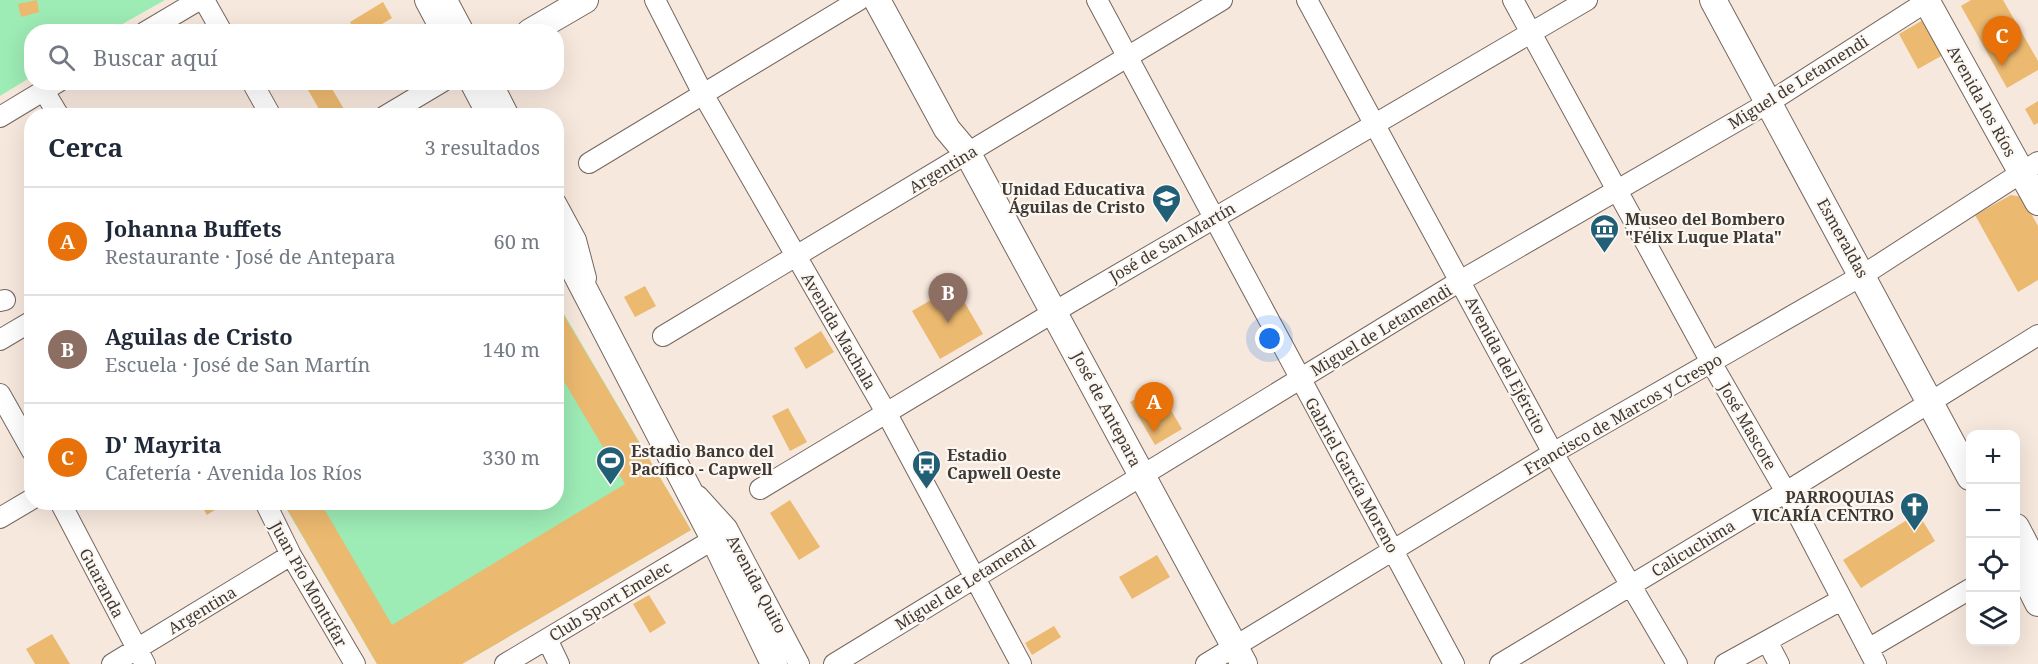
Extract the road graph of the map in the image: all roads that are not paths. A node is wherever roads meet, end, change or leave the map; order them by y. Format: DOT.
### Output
graph roads {
  1 [pos="201,0"];
  2 [pos="411,0"];
  3 [pos="428,0"];
  4 [pos="447,0"];
  5 [pos="585,0"];
  6 [pos="655,0"];
  7 [pos="859,0"];
  8 [pos="877,0"];
  9 [pos="891,0"];
  10 [pos="1097,0"];
  11 [pos="1222,0"];
  12 [pos="1307,0"];
  13 [pos="1513,0"];
  14 [pos="1587,0"];
  15 [pos="1713,0"];
  16 [pos="1729,0"];
  17 [pos="1931,0"];
  18 [pos="159,24"];
  19 [pos="217,24"];
  20 [pos="424,24"];
  21 [pos="441,24"];
  22 [pos="460,24"];
  23 [pos="544,24"];
  24 [pos="1531,33"];
  25 [pos="1126,57"];
  26 [pos="46,90"];
  27 [pos="52,90"];
  28 [pos="256,90"];
  29 [pos="429,90"];
  30 [pos="460,90"];
  31 [pos="477,90"];
  32 [pos="496,90"];
  33 [pos="703,94"];
  34 [pos="1775,99"];
  35 [pos="56,108"];
  36 [pos="267,108"];
  37 [pos="398,108"];
  38 [pos="469,108"];
  39 [pos="487,108"];
  40 [pos="505,108"];
  41 [pos="0,117"];
  42 [pos="1375,124"];
  43 [pos="968,154"];
  44 [pos="589,163"];
  45 [pos="2033,168"];
  46 [pos="1616,190"];
  47 [pos="2038,202"];
  48 [pos="564,218"];
  49 [pos="1213,219"];
  50 [pos="564,249"];
  51 [pos="796,256"];
  52 [pos="1870,271"];
  53 [pos="564,272"];
  54 [pos="1460,282"];
  55 [pos="592,300"];
  56 [pos="17,310"];
  57 [pos="1054,312"];
  58 [pos="2038,335"];
  59 [pos="663,336"];
  60 [pos="0,340"];
  61 [pos="1712,364"];
  62 [pos="1300,380"];
  63 [pos="0,394"];
  64 [pos="1936,398"];
  65 [pos="887,414"];
  66 [pos="24,437"];
  67 [pos="1966,439"];
  68 [pos="1553,453"];
  69 [pos="1966,466"];
  70 [pos="1143,475"];
  71 [pos="685,480"];
  72 [pos="760,489"];
  73 [pos="1786,492"];
  74 [pos="24,504"];
  75 [pos="64,510"];
  76 [pos="269,510"];
  77 [pos="0,518"];
  78 [pos="714,538"];
  79 [pos="2019,538"];
  80 [pos="1392,549"];
  81 [pos="291,555"];
  82 [pos="2026,559"];
  83 [pos="973,577"];
  84 [pos="1630,586"];
  85 [pos="1967,592"];
  86 [pos="1841,600"];
  87 [pos="2038,603"];
  88 [pos="547,639"];
  89 [pos="1767,641"];
  90 [pos="1239,656"];
  91 [pos="141,657"];
  92 [pos="1872,657"];
  93 [pos="112,664"];
  94 [pos="355,664"];
  95 [pos="505,664"];
  96 [pos="559,664"];
  97 [pos="774,664"];
  98 [pos="799,664"];
  99 [pos="834,664"];
  100 [pos="1021,664"];
  101 [pos="1206,664"];
  102 [pos="1454,664"];
  103 [pos="1500,664"];
  104 [pos="1677,664"];
  105 [pos="1725,664"];
  106 [pos="1779,664"];
  1 -- 18 [label="street"];
  1 -- 19 [label="street"];
  2 -- 20 [label="main road"];
  3 -- 21 [label="main road"];
  4 -- 22 [label="street"];
  5 -- 23 [label="main road"];
  6 -- 33 [label="street, Avenida Machala"];
  7 -- 33 [label="street"];
  8 -- 43 [label="main road, José de Antepara"];
  9 -- 43 [label="main road, José de Antepara"];
  10 -- 25 [label="street, Gabriel García Moreno"];
  11 -- 25 [label="street, Argentina"];
  12 -- 42 [label="street, Avenida del Ejército"];
  13 -- 24 [label="street, José Mascote"];
  14 -- 24 [label="street, José de San Martín"];
  15 -- 34 [label="main road, Esmeraldas"];
  16 -- 34 [label="main road, Esmeraldas"];
  17 -- 34 [label="street, Miguel de Letamendi"];
  17 -- 45 [label="main road, Avenida los Ríos"];
  24 -- 42 [label="street, José de San Martín"];
  24 -- 46 [label="street, José Mascote"];
  25 -- 43 [label="street, Argentina"];
  25 -- 49 [label="street, Gabriel García Moreno"];
  26 -- 41 [label="street"];
  27 -- 35 [label="street"];
  28 -- 36 [label="street"];
  29 -- 37 [label="street"];
  30 -- 38 [label="main road"];
  31 -- 39 [label="main road"];
  32 -- 40 [label="street"];
  33 -- 44 [label="street"];
  33 -- 51 [label="street, Avenida Machala"];
  34 -- 46 [label="street, Miguel de Letamendi"];
  34 -- 52 [label="main road, Esmeraldas"];
  42 -- 49 [label="street, José de San Martín"];
  42 -- 54 [label="street, Avenida del Ejército"];
  43 -- 51 [label="street, Argentina"];
  43 -- 57 [label="main road, José de Antepara"];
  45 -- 47 [label="main road, Avenida los Ríos"];
  45 -- 52 [label="street, Francisco de Marcos y Crespo"];
  46 -- 54 [label="street, Miguel de Letamendi"];
  46 -- 61 [label="street, José Mascote"];
  48 -- 55 [label="street, Avenida Quito"];
  49 -- 57 [label="street, José de San Martín"];
  49 -- 62 [label="street, Gabriel García Moreno"];
  50 -- 55 [label="main road, Avenida Quito"];
  51 -- 59 [label="street, Argentina"];
  51 -- 65 [label="street, Avenida Machala"];
  52 -- 61 [label="street, Francisco de Marcos y Crespo"];
  52 -- 64 [label="main road, Esmeraldas"];
  53 -- 55 [label="main road, Avenida Quito"];
  54 -- 62 [label="street, Miguel de Letamendi"];
  54 -- 68 [label="street, Avenida del Ejército"];
  55 -- 71 [label="main road, Avenida Quito"];
  56 -- 60 [label="street"];
  57 -- 65 [label="street, José de San Martín"];
  57 -- 70 [label="main road, José de Antepara"];
  58 -- 64 [label="street, Calicuchima"];
  61 -- 68 [label="street, Francisco de Marcos y Crespo"];
  61 -- 73 [label="street, José Mascote"];
  62 -- 70 [label="street, Miguel de Letamendi"];
  62 -- 80 [label="street, Gabriel García Moreno"];
  63 -- 66 [label="street"];
  64 -- 67 [label="main road, Esmeraldas"];
  64 -- 69 [label="main road, Esmeraldas"];
  64 -- 73 [label="street, Calicuchima"];
  65 -- 72 [label="street, José de San Martín"];
  65 -- 83 [label="street, Avenida Machala"];
  68 -- 80 [label="street, Francisco de Marcos y Crespo"];
  68 -- 84 [label="street, Avenida del Ejército"];
  70 -- 83 [label="street, Miguel de Letamendi"];
  70 -- 90 [label="main road, José de Antepara"];
  71 -- 78 [label="main road, Avenida Quito"];
  71 -- 98 [label="street, Avenida Quito"];
  73 -- 84 [label="street, Calicuchima"];
  73 -- 86 [label="street, José Mascote"];
  74 -- 77 [label="street"];
  75 -- 91 [label="street, Guaranda"];
  76 -- 81 [label="street, Juan Pío Montúfar"];
  78 -- 88 [label="street, Club Sport Emelec"];
  78 -- 97 [label="main road, Avenida Quito"];
  79 -- 82 [label="main road"];
  80 -- 90 [label="street, Francisco de Marcos y Crespo"];
  80 -- 102 [label="street, Gabriel García Moreno"];
  81 -- 91 [label="street, Argentina"];
  81 -- 94 [label="street, Juan Pío Montúfar"];
  82 -- 87 [label="main road"];
  83 -- 99 [label="street, Miguel de Letamendi"];
  83 -- 100 [label="street, Avenida Machala"];
  84 -- 103 [label="street, Calicuchima"];
  84 -- 104 [label="street, Avenida del Ejército"];
  85 -- 92 [label="street"];
  86 -- 89 [label="street"];
  86 -- 92 [label="street, José Mascote"];
  88 -- 95 [label="street, Club Sport Emelec"];
  88 -- 96 [label="street"];
  89 -- 105 [label="street"];
  89 -- 106 [label="street"];
  90 -- 101 [label="street, Francisco de Marcos y Crespo"];
  91 -- 93 [label="street, Argentina"];
}
